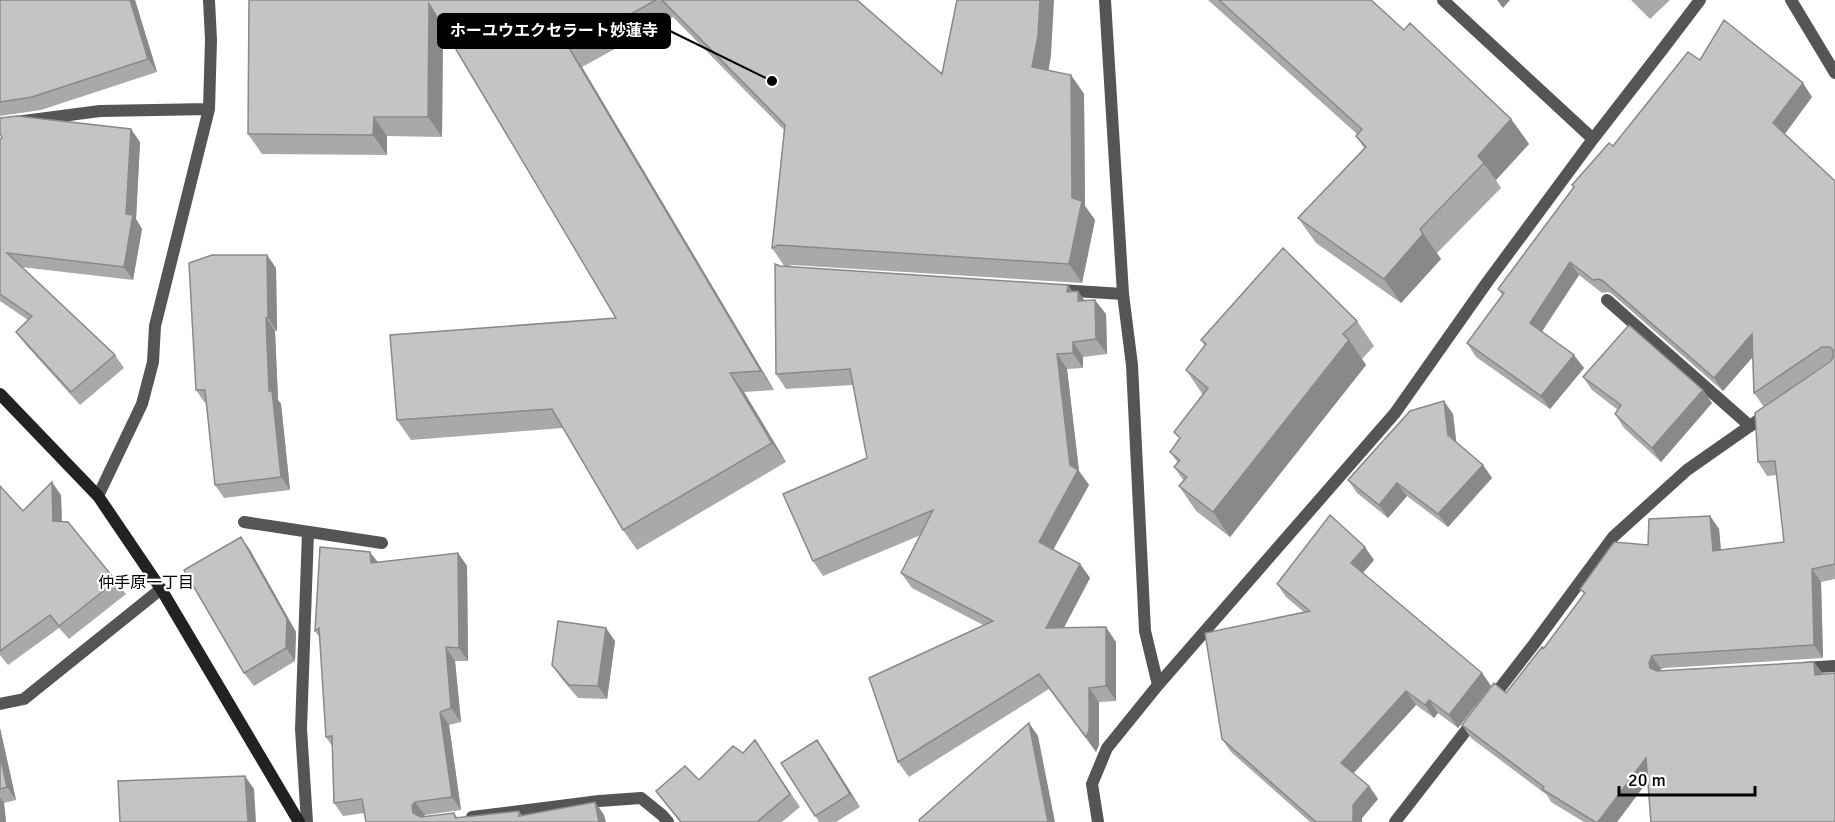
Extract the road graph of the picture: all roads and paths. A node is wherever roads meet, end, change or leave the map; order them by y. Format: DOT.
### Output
graph roads {
  1 [pos="209,0"];
  2 [pos="1105,0"];
  3 [pos="1443,0"];
  4 [pos="1700,0"];
  5 [pos="1791,0"];
  6 [pos="1835,73"];
  7 [pos="209,109"];
  8 [pos="0,124"];
  9 [pos="1593,139"];
  10 [pos="1044,289"];
  11 [pos="1123,294"];
  12 [pos="1607,300"];
  13 [pos="0,394"];
  14 [pos="1779,406"];
  15 [pos="1750,426"];
  16 [pos="98,496"];
  17 [pos="244,522"];
  18 [pos="308,532"];
  19 [pos="382,543"];
  20 [pos="160,589"];
  21 [pos="1835,666"];
  22 [pos="1790,669"];
  23 [pos="1158,685"];
  24 [pos="0,704"];
  25 [pos="463,818"];
  26 [pos="299,822"];
  27 [pos="307,822"];
  28 [pos="668,822"];
  29 [pos="1098,822"];
  30 [pos="1395,822"];
  1 -- 7 [label="street"];
  2 -- 11 [label="street"];
  3 -- 9 [label="street"];
  4 -- 9 [label="street"];
  5 -- 6 [label="street"];
  7 -- 8 [label="street"];
  7 -- 16 [label="street"];
  9 -- 23 [label="street"];
  10 -- 11 [label="street"];
  11 -- 23 [label="street"];
  12 -- 15 [label="street"];
  13 -- 16 [label="street"];
  14 -- 15 [label="street"];
  15 -- 30 [label="street"];
  16 -- 20 [label="street"];
  17 -- 18 [label="street"];
  18 -- 19 [label="street"];
  18 -- 27 [label="street"];
  20 -- 24 [label="street"];
  20 -- 26 [label="street"];
  21 -- 22 [label="street"];
  23 -- 29 [label="street"];
  25 -- 28 [label="street"];
}
